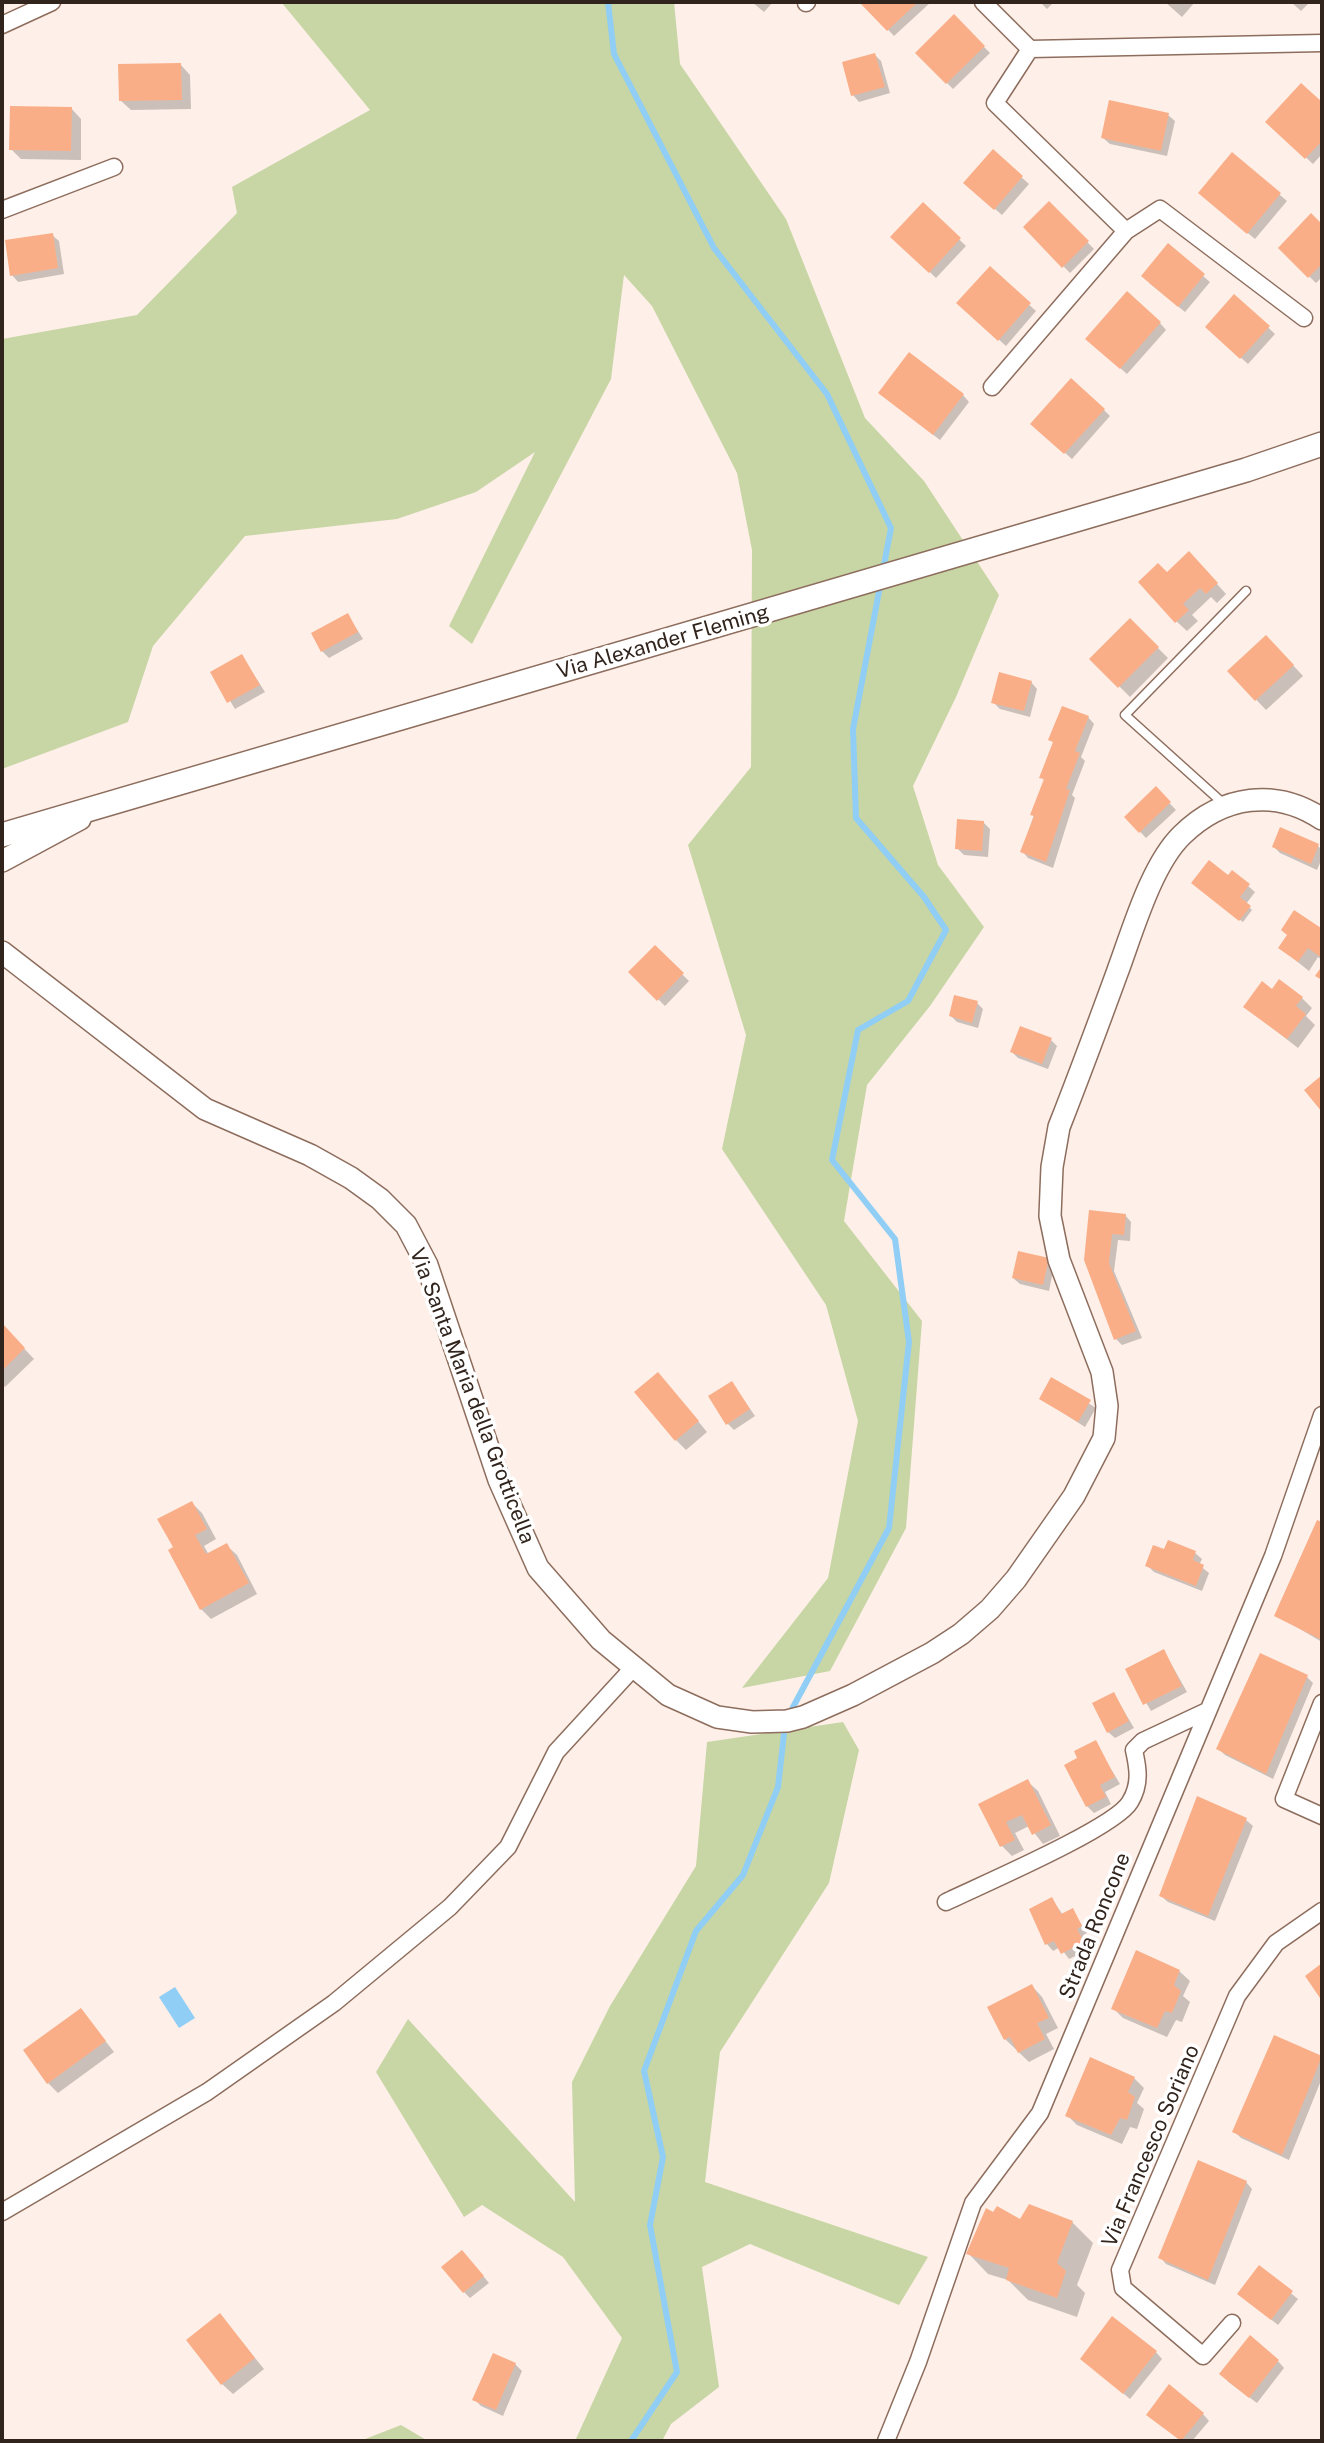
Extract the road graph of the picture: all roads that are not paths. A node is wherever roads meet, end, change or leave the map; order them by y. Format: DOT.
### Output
graph roads {
  1 [pos="52,2"];
  2 [pos="983,2"];
  3 [pos="2,25"];
  4 [pos="1322,43"];
  5 [pos="1030,49"];
  6 [pos="114,167"];
  7 [pos="2,210"];
  8 [pos="1126,231"];
  9 [pos="1304,317"];
  10 [pos="992,387"];
  11 [pos="1322,444"];
  12 [pos="1247,591"];
  13 [pos="102,807"];
  14 [pos="1228,807"];
  15 [pos="1322,819"];
  16 [pos="2,835"];
  17 [pos="2,861"];
  18 [pos="2,951"];
  19 [pos="1321,1425"];
  20 [pos="634,1667"];
  21 [pos="1322,1703"];
  22 [pos="1207,1711"];
  23 [pos="1322,1816"];
  24 [pos="946,1902"];
  25 [pos="1322,1911"];
  26 [pos="2,2212"];
  27 [pos="1232,2323"];
  28 [pos="886,2441"];
  1 -- 3 [label="street"];
  2 -- 5 [label="street"];
  4 -- 5 [label="street"];
  5 -- 8 [label="street"];
  6 -- 7 [label="street"];
  8 -- 9 [label="street"];
  8 -- 10 [label="street"];
  11 -- 13 [label="main road, Via Alexander Fleming"];
  12 -- 14 [label="lane"];
  13 -- 16 [label="main road, Via Alexander Fleming"];
  13 -- 17 [label="street"];
  14 -- 15 [label="street, Via Santa Maria della Grotticella"];
  14 -- 20 [label="street, Via Santa Maria della Grotticella"];
  18 -- 20 [label="street, Via Santa Maria della Grotticella"];
  19 -- 22 [label="street, Strada Roncone"];
  20 -- 26 [label="street"];
  21 -- 23 [label="street"];
  22 -- 24 [label="street"];
  22 -- 28 [label="street, Strada Roncone"];
  25 -- 27 [label="street, Via Francesco Soriano"];
}
